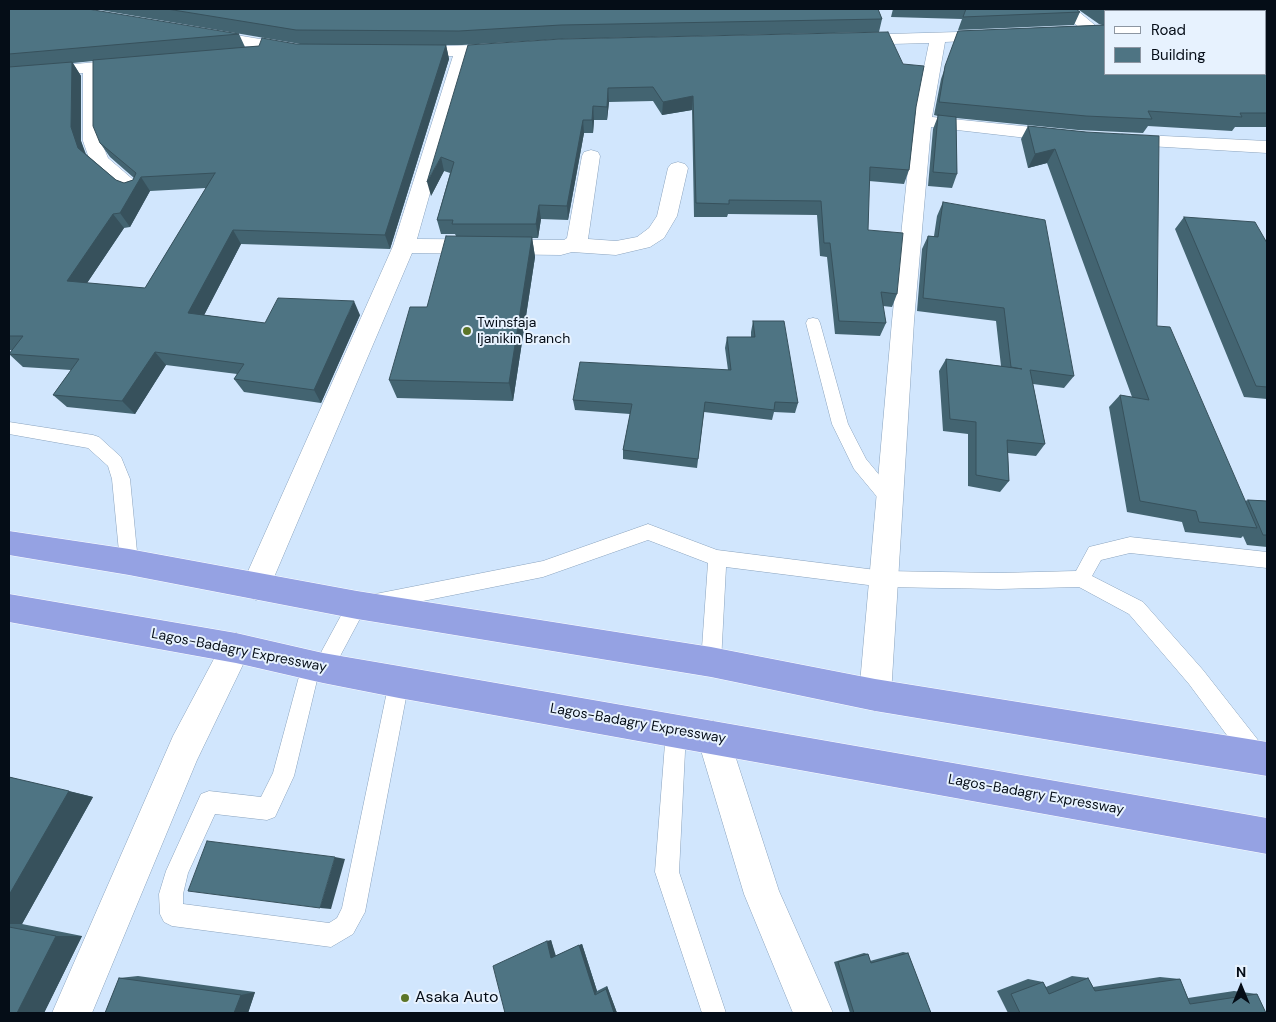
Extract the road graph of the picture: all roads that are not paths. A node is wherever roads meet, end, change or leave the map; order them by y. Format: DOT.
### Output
graph roads {
  1 [pos="1054,9"];
  2 [pos="1092,9"];
  3 [pos="1101,31"];
  4 [pos="194,32"];
  5 [pos="1065,33"];
  6 [pos="1010,35"];
  7 [pos="938,38"];
  8 [pos="839,40"];
  9 [pos="516,49"];
  10 [pos="395,52"];
  11 [pos="462,52"];
  12 [pos="234,56"];
  13 [pos="148,63"];
  14 [pos="91,67"];
  15 [pos="9,75"];
  16 [pos="922,121"];
  17 [pos="1078,138"];
  18 [pos="1108,139"];
  19 [pos="1267,147"];
  20 [pos="591,156"];
  21 [pos="678,168"];
  22 [pos="134,189"];
  23 [pos="571,244"];
  24 [pos="404,246"];
  25 [pos="813,323"];
  26 [pos="9,428"];
  27 [pos="889,499"];
  28 [pos="9,543"];
  29 [pos="717,558"];
  30 [pos="1267,560"];
  31 [pos="129,562"];
  32 [pos="884,579"];
  33 [pos="1081,579"];
  34 [pos="256,587"];
  35 [pos="357,605"];
  36 [pos="9,608"];
  37 [pos="236,648"];
  38 [pos="711,662"];
  39 [pos="317,666"];
  40 [pos="399,682"];
  41 [pos="875,695"];
  42 [pos="676,731"];
  43 [pos="713,737"];
  44 [pos="1262,758"];
  45 [pos="1267,836"];
  46 [pos="72,1013"];
  47 [pos="714,1013"];
  48 [pos="813,1013"];
  1 -- 3 [label="street"];
  2 -- 3 [label="street"];
  3 -- 5 [label="street"];
  4 -- 12 [label="street"];
  6 -- 7 [label="street"];
  7 -- 8 [label="street"];
  7 -- 16 [label="street"];
  9 -- 11 [label="street"];
  10 -- 11 [label="street"];
  11 -- 24 [label="street"];
  13 -- 14 [label="street"];
  14 -- 15 [label="street"];
  14 -- 22 [label="street"];
  16 -- 17 [label="street"];
  16 -- 27 [label="street"];
  18 -- 19 [label="street"];
  20 -- 23 [label="street"];
  21 -- 23 [label="street"];
  23 -- 24 [label="street"];
  24 -- 34 [label="street"];
  25 -- 27 [label="lane"];
  26 -- 31 [label="lane"];
  27 -- 32 [label="street"];
  28 -- 31 [label="highway"];
  29 -- 32 [label="lane"];
  29 -- 35 [label="lane"];
  29 -- 38 [label="lane"];
  30 -- 33 [label="lane"];
  31 -- 34 [label="highway"];
  32 -- 33 [label="lane"];
  32 -- 41 [label="street"];
  33 -- 44 [label="lane"];
  34 -- 35 [label="highway"];
  35 -- 38 [label="highway"];
  35 -- 39 [label="lane"];
  36 -- 37 [label="highway, Lagos-Badagry Expressway"];
  37 -- 39 [label="highway, Lagos-Badagry Expressway"];
  37 -- 46 [label="street"];
  38 -- 41 [label="highway"];
  39 -- 40 [label="highway, Lagos-Badagry Expressway"];
  39 -- 40 [label="lane"];
  40 -- 42 [label="highway, Lagos-Badagry Expressway"];
  41 -- 44 [label="highway"];
  42 -- 43 [label="highway, Lagos-Badagry Expressway"];
  42 -- 47 [label="lane"];
  43 -- 45 [label="highway, Lagos-Badagry Expressway"];
  43 -- 48 [label="street"];
}
